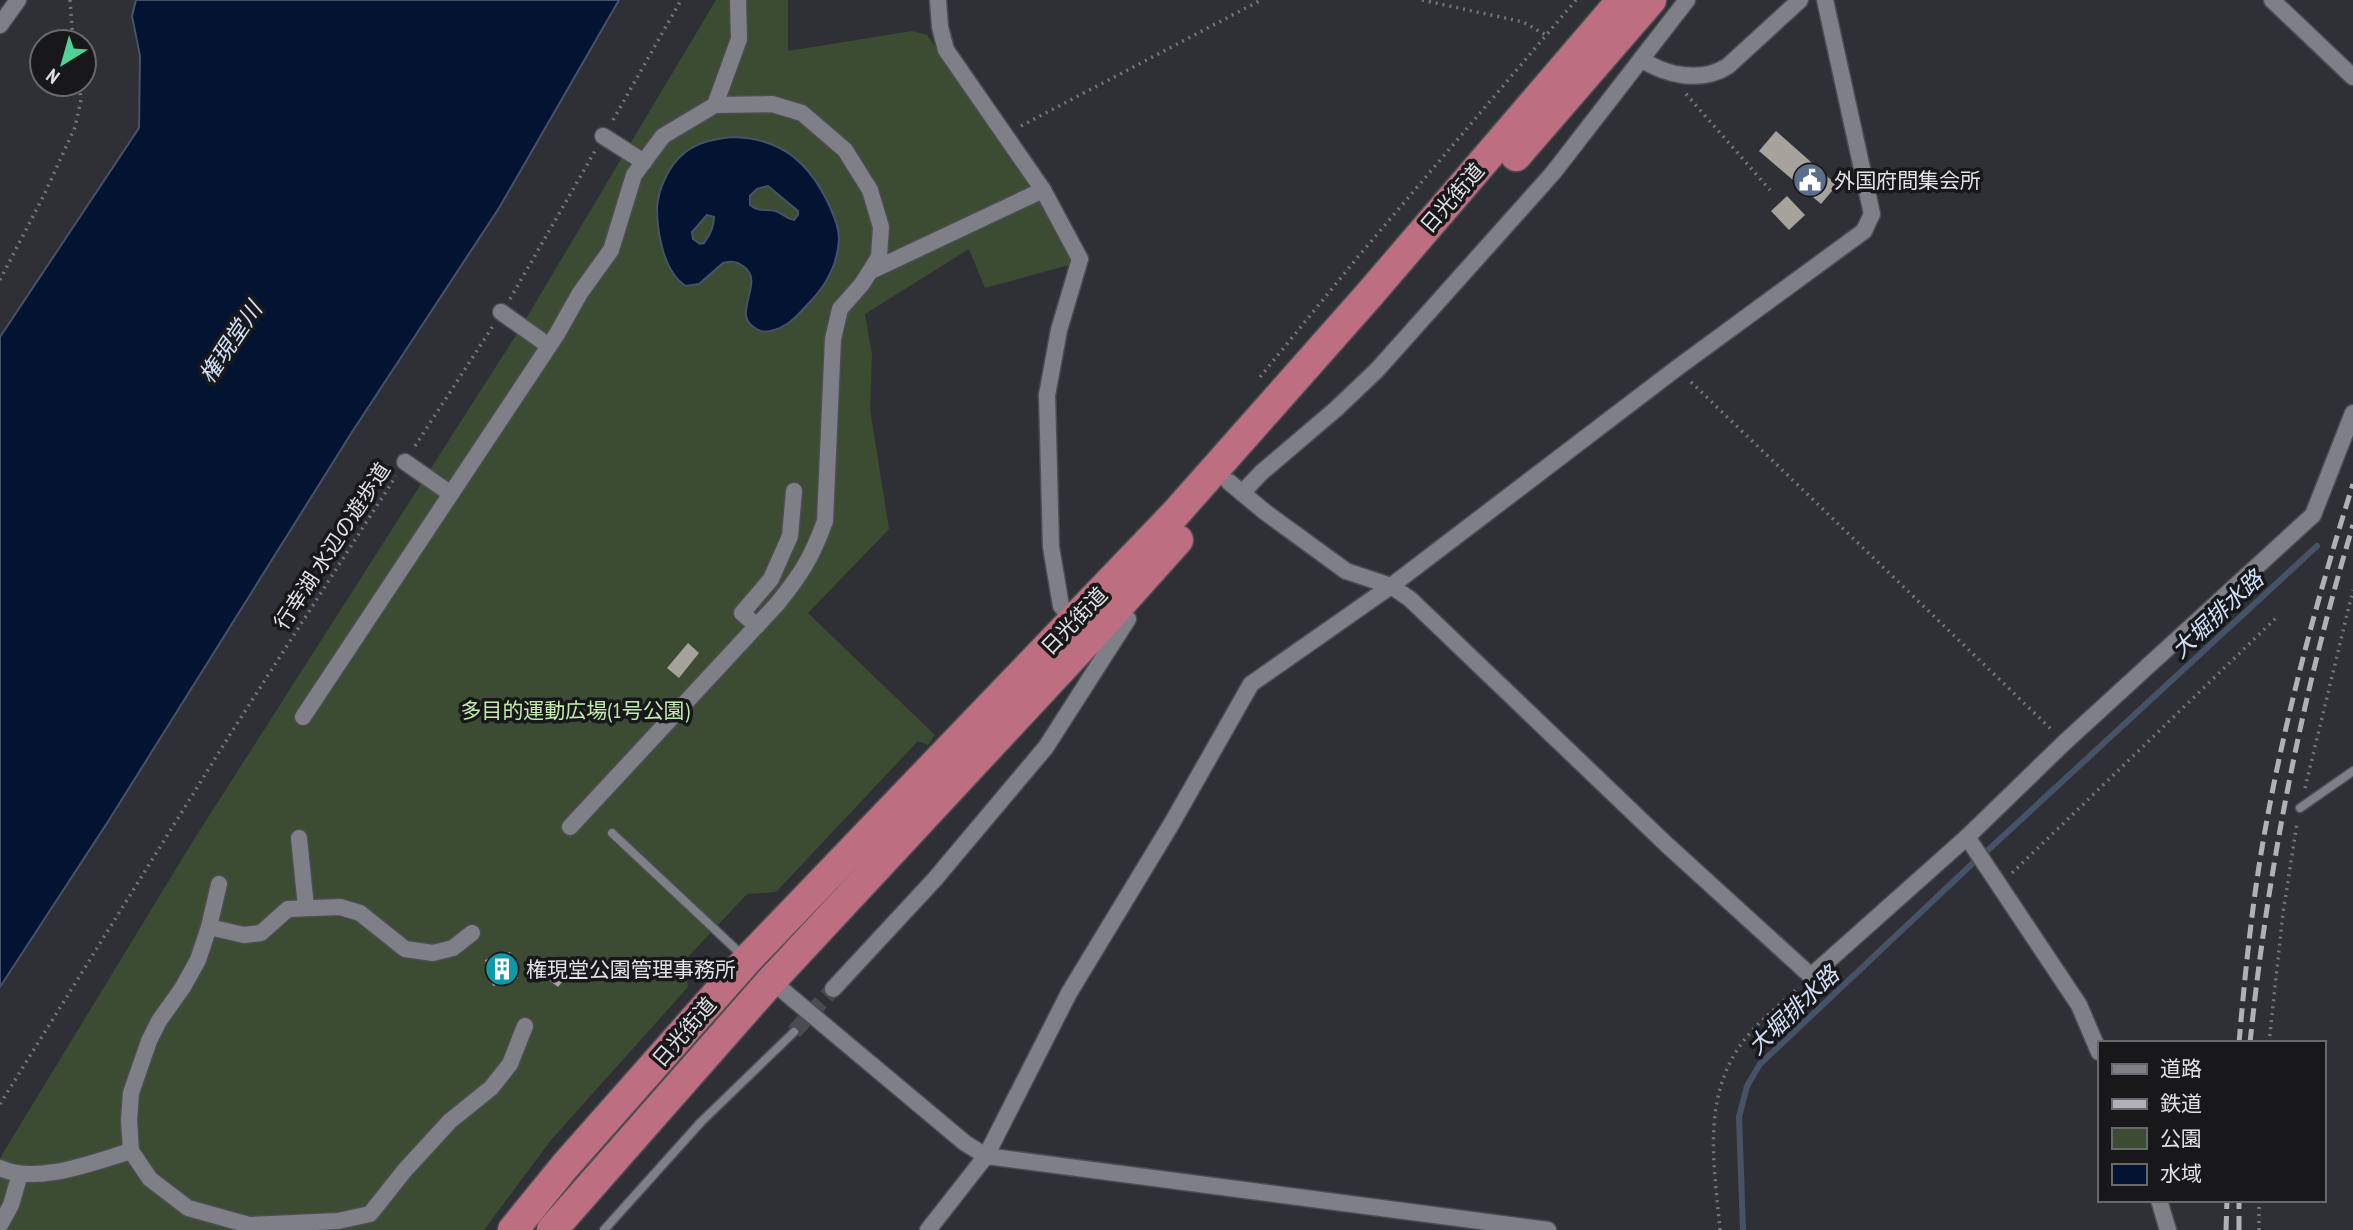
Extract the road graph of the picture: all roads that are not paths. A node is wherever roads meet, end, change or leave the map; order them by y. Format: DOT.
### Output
graph roads {
  1 [pos="18,0"];
  2 [pos="737,0"];
  3 [pos="938,0"];
  4 [pos="1622,0"];
  5 [pos="1651,0"];
  6 [pos="1687,0"];
  7 [pos="1800,0"];
  8 [pos="1825,0"];
  9 [pos="2272,0"];
  10 [pos="0,25"];
  11 [pos="1641,59"];
  12 [pos="2353,77"];
  13 [pos="715,105"];
  14 [pos="603,136"];
  15 [pos="643,162"];
  16 [pos="1043,190"];
  17 [pos="870,271"];
  18 [pos="501,312"];
  19 [pos="549,346"];
  20 [pos="2353,413"];
  21 [pos="405,462"];
  22 [pos="1236,487"];
  23 [pos="794,491"];
  24 [pos="451,494"];
  25 [pos="1391,586"];
  26 [pos="1116,610"];
  27 [pos="757,626"];
  28 [pos="1083,629"];
  29 [pos="303,718"];
  30 [pos="2353,771"];
  31 [pos="2300,808"];
  32 [pos="570,827"];
  33 [pos="612,833"];
  34 [pos="1967,837"];
  35 [pos="299,838"];
  36 [pos="219,884"];
  37 [pos="306,907"];
  38 [pos="209,927"];
  39 [pos="472,933"];
  40 [pos="747,960"];
  41 [pos="771,981"];
  42 [pos="833,989"];
  43 [pos="525,1026"];
  44 [pos="794,1031"];
  45 [pos="2098,1050"];
  46 [pos="131,1152"];
  47 [pos="986,1156"];
  48 [pos="0,1168"];
  49 [pos="20,1174"];
  50 [pos="2160,1202"];
  51 [pos="370,1214"];
  52 [pos="0,1225"];
  53 [pos="249,1228"];
  54 [pos="366,1230"];
  55 [pos="513,1230"];
  56 [pos="552,1230"];
  57 [pos="604,1230"];
  58 [pos="928,1230"];
  59 [pos="1548,1230"];
  60 [pos="2168,1230"];
  1 -- 10 [label="street"];
  2 -- 13 [label="street"];
  3 -- 16 [label="street"];
  4 -- 28 [label="highway, 日光街道"];
  5 -- 22 [label="highway, 日光街道"];
  6 -- 11 [label="street"];
  7 -- 11 [label="street"];
  8 -- 25 [label="street"];
  9 -- 12 [label="street"];
  11 -- 22 [label="street"];
  13 -- 15 [label="street"];
  13 -- 17 [label="street"];
  14 -- 15 [label="street"];
  15 -- 19 [label="street"];
  16 -- 17 [label="street"];
  16 -- 28 [label="street"];
  17 -- 27 [label="street"];
  18 -- 19 [label="street"];
  19 -- 24 [label="street"];
  20 -- 34 [label="street"];
  21 -- 24 [label="street"];
  22 -- 25 [label="street"];
  22 -- 26 [label="highway, 日光街道"];
  23 -- 27 [label="street"];
  24 -- 29 [label="street"];
  25 -- 34 [label="street"];
  25 -- 47 [label="street"];
  26 -- 28 [label="highway, 日光街道"];
  26 -- 42 [label="street"];
  27 -- 32 [label="street"];
  28 -- 40 [label="highway, 日光街道"];
  28 -- 41 [label="highway, 日光街道"];
  30 -- 31 [label="lane"];
  33 -- 40 [label="lane"];
  34 -- 45 [label="street"];
  35 -- 37 [label="street"];
  36 -- 38 [label="street"];
  37 -- 38 [label="street"];
  37 -- 39 [label="street"];
  38 -- 46 [label="street"];
  40 -- 41 [label="street"];
  40 -- 55 [label="highway, 日光街道"];
  41 -- 47 [label="street"];
  41 -- 56 [label="highway, 日光街道"];
  43 -- 51 [label="street"];
  44 -- 57 [label="lane"];
  46 -- 49 [label="street"];
  46 -- 53 [label="street"];
  47 -- 58 [label="street"];
  47 -- 59 [label="street"];
  48 -- 49 [label="street"];
  49 -- 52 [label="street"];
  50 -- 60 [label="street"];
  51 -- 53 [label="street"];
  51 -- 54 [label="street"];
}
